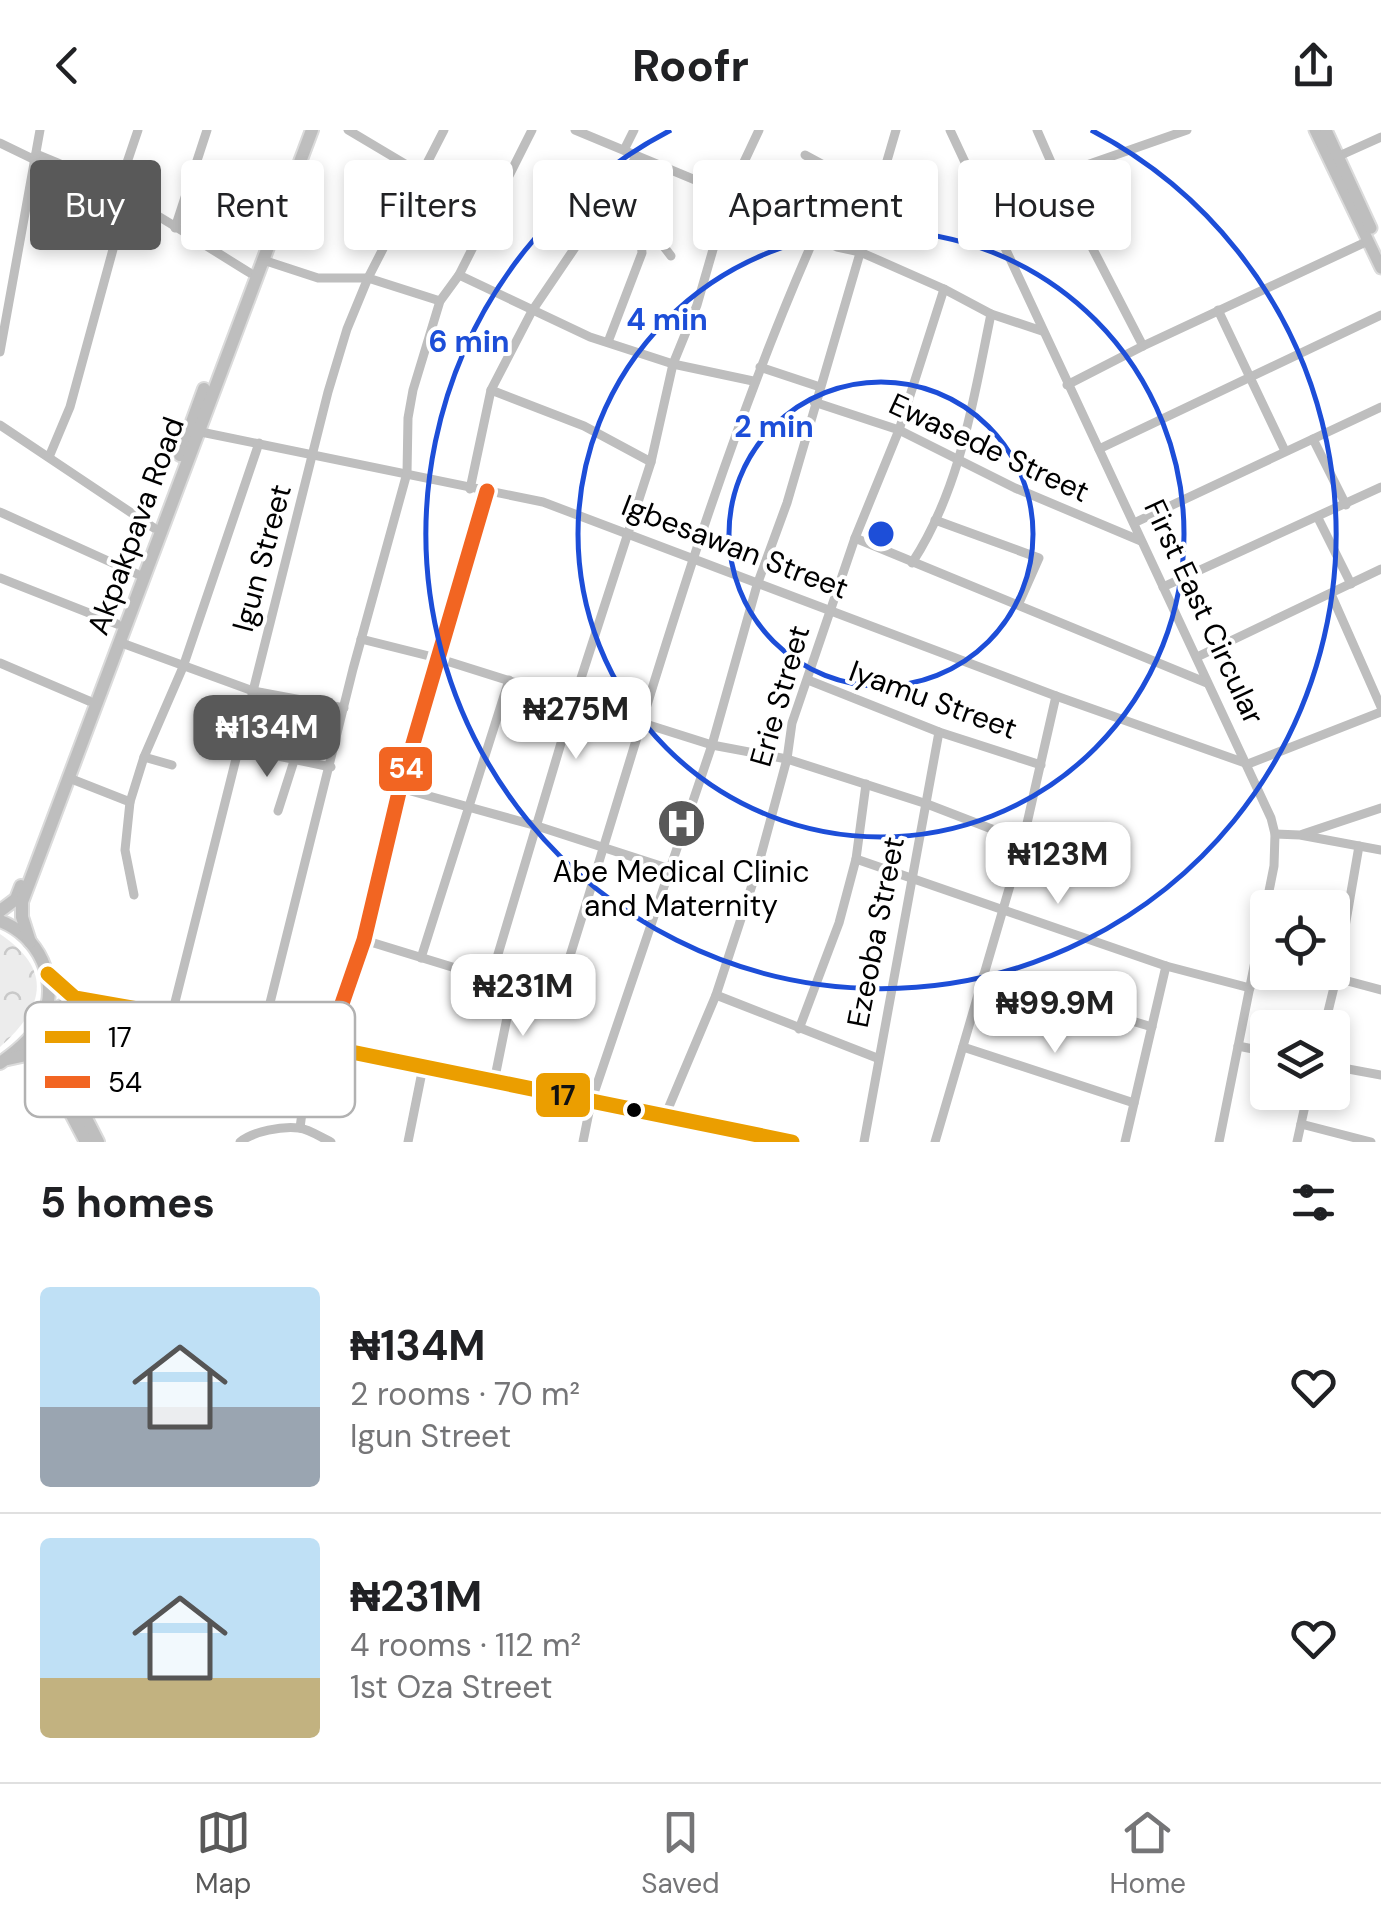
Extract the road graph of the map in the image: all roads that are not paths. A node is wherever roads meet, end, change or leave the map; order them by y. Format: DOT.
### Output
graph roads {
  1 [pos="40,130"];
  2 [pos="138,130"];
  3 [pos="207,130"];
  4 [pos="304,130"];
  5 [pos="312,130"];
  6 [pos="348,130"];
  7 [pos="444,130"];
  8 [pos="532,130"];
  9 [pos="575,130"];
  10 [pos="634,130"];
  11 [pos="758,130"];
  12 [pos="894,130"];
  13 [pos="950,130"];
  14 [pos="1037,130"];
  15 [pos="1187,130"];
  16 [pos="1315,130"];
  17 [pos="1326,130"];
  18 [pos="1381,137"];
  19 [pos="0,142"];
  20 [pos="624,150"];
  21 [pos="805,155"];
  22 [pos="35,156"];
  23 [pos="637,156"];
  24 [pos="1339,156"];
  25 [pos="44,160"];
  26 [pos="131,160"];
  27 [pos="398,160"];
  28 [pos="429,160"];
  29 [pos="634,160"];
  30 [pos="745,160"];
  31 [pos="814,160"];
  32 [pos="888,160"];
  33 [pos="964,160"];
  34 [pos="1051,160"];
  35 [pos="1101,160"];
  36 [pos="693,179"];
  37 [pos="161,219"];
  38 [pos="1375,220"];
  39 [pos="175,228"];
  40 [pos="1368,241"];
  41 [pos="109,250"];
  42 [pos="383,250"];
  43 [pos="573,250"];
  44 [pos="642,250"];
  45 [pos="666,250"];
  46 [pos="713,250"];
  47 [pos="809,250"];
  48 [pos="851,250"];
  49 [pos="1005,250"];
  50 [pos="1093,250"];
  51 [pos="1381,250"];
  52 [pos="860,252"];
  53 [pos="671,256"];
  54 [pos="263,260"];
  55 [pos="1381,268"];
  56 [pos="250,273"];
  57 [pos="459,275"];
  58 [pos="368,278"];
  59 [pos="944,289"];
  60 [pos="440,301"];
  61 [pos="4,309"];
  62 [pos="1218,310"];
  63 [pos="532,311"];
  64 [pos="991,314"];
  65 [pos="1381,315"];
  66 [pos="1042,331"];
  67 [pos="608,342"];
  68 [pos="1143,346"];
  69 [pos="0,352"];
  70 [pos="673,364"];
  71 [pos="760,367"];
  72 [pos="1249,378"];
  73 [pos="753,381"];
  74 [pos="1067,385"];
  75 [pos="820,388"];
  76 [pos="491,390"];
  77 [pos="814,402"];
  78 [pos="1381,407"];
  79 [pos="0,425"];
  80 [pos="900,430"];
  81 [pos="193,431"];
  82 [pos="1313,439"];
  83 [pos="259,443"];
  84 [pos="1098,449"];
  85 [pos="1285,452"];
  86 [pos="314,456"];
  87 [pos="49,457"];
  88 [pos="651,462"];
  89 [pos="960,462"];
  90 [pos="407,472"];
  91 [pos="1381,487"];
  92 [pos="470,488"];
  93 [pos="487,491"];
  94 [pos="1346,505"];
  95 [pos="0,512"];
  96 [pos="1318,518"];
  97 [pos="935,520"];
  98 [pos="1134,523"];
  99 [pos="154,528"];
  100 [pos="626,532"];
  101 [pos="856,538"];
  102 [pos="1142,541"];
  103 [pos="692,557"];
  104 [pos="912,564"];
  105 [pos="1381,570"];
  106 [pos="137,574"];
  107 [pos="0,578"];
  108 [pos="1351,584"];
  109 [pos="758,585"];
  110 [pos="1163,587"];
  111 [pos="1331,594"];
  112 [pos="1019,603"];
  113 [pos="832,611"];
  114 [pos="117,624"];
  115 [pos="361,639"];
  116 [pos="119,642"];
  117 [pos="1197,657"];
  118 [pos="437,658"];
  119 [pos="0,664"];
  120 [pos="184,666"];
  121 [pos="510,680"];
  122 [pos="808,680"];
  123 [pos="1207,683"];
  124 [pos="252,692"];
  125 [pos="1056,696"];
  126 [pos="89,701"];
  127 [pos="573,703"];
  128 [pos="344,708"];
  129 [pos="1381,710"];
  130 [pos="642,722"];
  131 [pos="939,732"];
  132 [pos="712,745"];
  133 [pos="239,748"];
  134 [pos="144,756"];
  135 [pos="787,759"];
  136 [pos="294,761"];
  137 [pos="1248,764"];
  138 [pos="172,765"];
  139 [pos="1041,765"];
  140 [pos="330,767"];
  141 [pos="70,778"];
  142 [pos="866,784"];
  143 [pos="400,788"];
  144 [pos="130,802"];
  145 [pos="927,804"];
  146 [pos="468,808"];
  147 [pos="1381,808"];
  148 [pos="278,811"];
  149 [pos="537,826"];
  150 [pos="1275,834"];
  151 [pos="1300,835"];
  152 [pos="1023,841"];
  153 [pos="1359,846"];
  154 [pos="604,848"];
  155 [pos="1381,850"];
  156 [pos="856,859"];
  157 [pos="670,868"];
  158 [pos="910,878"];
  159 [pos="1271,890"];
  160 [pos="134,895"];
  161 [pos="1350,898"];
  162 [pos="1001,908"];
  163 [pos="0,910"];
  164 [pos="0,922"];
  165 [pos="364,940"];
  166 [pos="30,942"];
  167 [pos="421,958"];
  168 [pos="1166,966"];
  169 [pos="48,974"];
  170 [pos="983,976"];
  171 [pos="490,981"];
  172 [pos="1350,982"];
  173 [pos="513,988"];
  174 [pos="1250,988"];
  175 [pos="1381,990"];
  176 [pos="716,995"];
  177 [pos="75,998"];
  178 [pos="45,1002"];
  179 [pos="68,1002"];
  180 [pos="99,1002"];
  181 [pos="175,1002"];
  182 [pos="271,1002"];
  183 [pos="343,1002"];
  184 [pos="1152,1027"];
  185 [pos="799,1029"];
  186 [pos="25,1043"];
  187 [pos="1238,1046"];
  188 [pos="963,1047"];
  189 [pos="1250,1048"];
  190 [pos="355,1053"];
  191 [pos="878,1058"];
  192 [pos="3,1062"];
  193 [pos="424,1067"];
  194 [pos="1350,1069"];
  195 [pos="1381,1075"];
  196 [pos="494,1082"];
  197 [pos="591,1102"];
  198 [pos="1134,1103"];
  199 [pos="1304,1110"];
  200 [pos="665,1116"];
  201 [pos="72,1117"];
  202 [pos="85,1117"];
  203 [pos="302,1117"];
  204 [pos="1301,1124"];
  205 [pos="300,1128"];
  206 [pos="744,1138"];
  207 [pos="86,1142"];
  208 [pos="98,1142"];
  209 [pos="240,1142"];
  210 [pos="331,1142"];
  211 [pos="408,1142"];
  212 [pos="583,1142"];
  213 [pos="792,1142"];
  214 [pos="864,1142"];
  215 [pos="934,1142"];
  216 [pos="1125,1142"];
  217 [pos="1219,1142"];
  218 [pos="1297,1142"];
  219 [pos="1371,1142"];
  1 -- 22 [label="street"];
  2 -- 26 [label="street"];
  3 -- 39 [label="street"];
  4 -- 56 [label="highway, Akpakpava Road"];
  5 -- 54 [label="highway, Akpakpava Road"];
  6 -- 27 [label="street"];
  7 -- 28 [label="street, Igun Street"];
  8 -- 57 [label="street"];
  9 -- 20 [label="street"];
  10 -- 20 [label="street"];
  11 -- 30 [label="street"];
  12 -- 32 [label="street"];
  13 -- 33 [label="street, First East Circular"];
  14 -- 34 [label="street"];
  15 -- 35 [label="street"];
  16 -- 40 [label="main road"];
  17 -- 24 [label="main road"];
  18 -- 24 [label="street"];
  19 -- 22 [label="street"];
  20 -- 23 [label="street"];
  21 -- 31 [label="street"];
  22 -- 25 [label="street"];
  22 -- 61 [label="street"];
  23 -- 29 [label="street"];
  23 -- 36 [label="street"];
  24 -- 38 [label="main road"];
  37 -- 39 [label="street"];
  38 -- 51 [label="main road"];
  39 -- 56 [label="street"];
  40 -- 55 [label="main road"];
  40 -- 62 [label="street"];
  41 -- 87 [label="street"];
  42 -- 58 [label="street, Igun Street"];
  43 -- 63 [label="street"];
  44 -- 67 [label="street"];
  45 -- 53 [label="street"];
  46 -- 70 [label="street"];
  47 -- 71 [label="street"];
  48 -- 52 [label="street"];
  49 -- 66 [label="street, First East Circular"];
  50 -- 68 [label="street"];
  52 -- 59 [label="street"];
  52 -- 75 [label="street"];
  54 -- 58 [label="street"];
  54 -- 81 [label="highway, Akpakpava Road"];
  56 -- 81 [label="highway, Akpakpava Road"];
  57 -- 60 [label="street"];
  57 -- 63 [label="street"];
  58 -- 60 [label="street"];
  58 -- 86 [label="street, Igun Street"];
  59 -- 64 [label="street"];
  59 -- 80 [label="street, Erie Street"];
  60 -- 90 [label="street"];
  61 -- 69 [label="street"];
  62 -- 68 [label="street"];
  62 -- 72 [label="street"];
  63 -- 67 [label="street"];
  63 -- 76 [label="street"];
  64 -- 66 [label="street"];
  64 -- 89 [label="street"];
  65 -- 72 [label="street"];
  66 -- 74 [label="street, First East Circular"];
  67 -- 70 [label="street"];
  68 -- 74 [label="street"];
  70 -- 73 [label="street"];
  70 -- 88 [label="street"];
  71 -- 73 [label="street"];
  71 -- 75 [label="street"];
  72 -- 84 [label="street"];
  72 -- 85 [label="street"];
  73 -- 103 [label="street"];
  74 -- 84 [label="street, First East Circular"];
  75 -- 77 [label="street"];
  76 -- 88 [label="street"];
  76 -- 92 [label="street"];
  77 -- 80 [label="street, Ewasede Street"];
  77 -- 109 [label="street"];
  78 -- 82 [label="street"];
  79 -- 87 [label="street"];
  80 -- 89 [label="street, Ewasede Street"];
  80 -- 101 [label="street, Erie Street"];
  81 -- 83 [label="street, Igbesawan Street"];
  81 -- 99 [label="highway, Akpakpava Road"];
  81 -- 116 [label="highway, Akpakpava Road"];
  82 -- 85 [label="street"];
  82 -- 94 [label="street"];
  83 -- 86 [label="street, Igbesawan Street"];
  83 -- 120 [label="street"];
  84 -- 98 [label="street, First East Circular"];
  85 -- 98 [label="street"];
  86 -- 90 [label="street, Igbesawan Street"];
  86 -- 124 [label="street, Igun Street"];
  87 -- 99 [label="street"];
  88 -- 100 [label="street"];
  89 -- 97 [label="street"];
  89 -- 102 [label="street, Ewasede Street"];
  90 -- 92 [label="street, Igbesawan Street"];
  90 -- 115 [label="street"];
  91 -- 94 [label="street"];
  92 -- 93 [label="street, Igbesawan Street"];
  93 -- 100 [label="street, Igbesawan Street"];
  93 -- 118 [label="street"];
  94 -- 96 [label="street"];
  95 -- 106 [label="street"];
  96 -- 108 [label="street"];
  96 -- 110 [label="street"];
  97 -- 104 [label="street"];
  97 -- 112 [label="street"];
  98 -- 102 [label="street, First East Circular"];
  99 -- 106 [label="highway, Akpakpava Road"];
  100 -- 103 [label="street, Igbesawan Street"];
  100 -- 127 [label="street"];
  101 -- 104 [label="street"];
  101 -- 113 [label="street, Erie Street"];
  102 -- 110 [label="street, First East Circular"];
  103 -- 109 [label="street, Igbesawan Street"];
  103 -- 130 [label="street"];
  104 -- 112 [label="street"];
  105 -- 108 [label="street"];
  106 -- 114 [label="highway, Akpakpava Road"];
  107 -- 114 [label="street"];
  108 -- 111 [label="street"];
  109 -- 113 [label="street, Igbesawan Street"];
  109 -- 132 [label="street"];
  110 -- 117 [label="street, First East Circular"];
  111 -- 117 [label="street"];
  111 -- 129 [label="street"];
  112 -- 123 [label="street"];
  113 -- 122 [label="street, Erie Street"];
  113 -- 125 [label="street, Igbesawan Street"];
  114 -- 126 [label="highway, Akpakpava Road"];
  115 -- 118 [label="street"];
  115 -- 128 [label="street"];
  116 -- 120 [label="street"];
  116 -- 141 [label="highway, Akpakpava Road"];
  117 -- 123 [label="street, First East Circular"];
  118 -- 121 [label="street"];
  118 -- 143 [label="street"];
  119 -- 126 [label="street"];
  120 -- 124 [label="street"];
  120 -- 134 [label="street"];
  121 -- 127 [label="street"];
  121 -- 146 [label="street"];
  122 -- 131 [label="street, Iyamu Street"];
  122 -- 135 [label="street, Erie Street"];
  123 -- 137 [label="street, First East Circular"];
  124 -- 128 [label="street"];
  124 -- 133 [label="street, Igun Street"];
  125 -- 137 [label="street, Igbesawan Street"];
  125 -- 139 [label="street"];
  126 -- 163 [label="highway, Akpakpava Road"];
  127 -- 130 [label="street"];
  127 -- 149 [label="street"];
  128 -- 140 [label="street"];
  129 -- 137 [label="street"];
  130 -- 132 [label="street"];
  130 -- 154 [label="street"];
  131 -- 139 [label="street, Iyamu Street"];
  131 -- 145 [label="street, Ezeoba Street"];
  132 -- 135 [label="street"];
  132 -- 157 [label="street"];
  133 -- 136 [label="street"];
  133 -- 181 [label="street, Igun Street"];
  134 -- 138 [label="street"];
  134 -- 144 [label="street"];
  135 -- 142 [label="street"];
  135 -- 176 [label="street, Erie Street"];
  136 -- 140 [label="street"];
  136 -- 148 [label="street"];
  137 -- 150 [label="street, First East Circular"];
  139 -- 152 [label="street"];
  140 -- 182 [label="street"];
  141 -- 144 [label="street"];
  141 -- 166 [label="highway, Akpakpava Road"];
  142 -- 145 [label="street"];
  142 -- 156 [label="street"];
  143 -- 146 [label="street"];
  143 -- 165 [label="street"];
  144 -- 160 [label="street"];
  145 -- 152 [label="street"];
  145 -- 158 [label="street, Ezeoba Street"];
  146 -- 149 [label="street"];
  146 -- 167 [label="street"];
  147 -- 151 [label="street"];
  149 -- 154 [label="street"];
  149 -- 171 [label="street"];
  150 -- 151 [label="street"];
  150 -- 159 [label="street, First East Circular"];
  151 -- 153 [label="street"];
  152 -- 162 [label="street"];
  153 -- 155 [label="street"];
  153 -- 161 [label="street"];
  154 -- 157 [label="street"];
  154 -- 173 [label="street"];
  156 -- 158 [label="street"];
  156 -- 185 [label="street"];
  157 -- 197 [label="street"];
  158 -- 162 [label="street"];
  158 -- 191 [label="street, Ezeoba Street"];
  162 -- 168 [label="street"];
  162 -- 170 [label="street"];
  164 -- 166 [label="highway"];
  165 -- 167 [label="street"];
  165 -- 183 [label="street"];
  166 -- 169 [label="highway"];
  167 -- 171 [label="street"];
  168 -- 174 [label="street"];
  168 -- 184 [label="street"];
  169 -- 177 [label="main road"];
  169 -- 178 [label="highway"];
  170 -- 184 [label="street"];
  170 -- 188 [label="street"];
  171 -- 173 [label="street"];
  172 -- 175 [label="street"];
  173 -- 196 [label="street"];
  174 -- 187 [label="street, First East Circular"];
  176 -- 185 [label="street"];
  176 -- 200 [label="street, Erie Street"];
  177 -- 179 [label="main road"];
  177 -- 180 [label="main road"];
  184 -- 198 [label="street"];
  185 -- 191 [label="street"];
  186 -- 192 [label="highway"];
  187 -- 189 [label="street"];
  187 -- 217 [label="street, First East Circular"];
  188 -- 198 [label="street"];
  188 -- 215 [label="street"];
  190 -- 193 [label="main road"];
  191 -- 214 [label="street, Ezeoba Street"];
  193 -- 196 [label="main road"];
  193 -- 211 [label="street"];
  194 -- 195 [label="street"];
  196 -- 197 [label="main road"];
  197 -- 200 [label="main road"];
  197 -- 212 [label="street"];
  198 -- 216 [label="street"];
  199 -- 204 [label="street"];
  200 -- 206 [label="main road"];
  201 -- 207 [label="highway"];
  202 -- 208 [label="highway"];
  203 -- 205 [label="street"];
  204 -- 218 [label="street"];
  204 -- 219 [label="street"];
  205 -- 209 [label="street"];
  205 -- 210 [label="street"];
  206 -- 213 [label="main road"];
}
